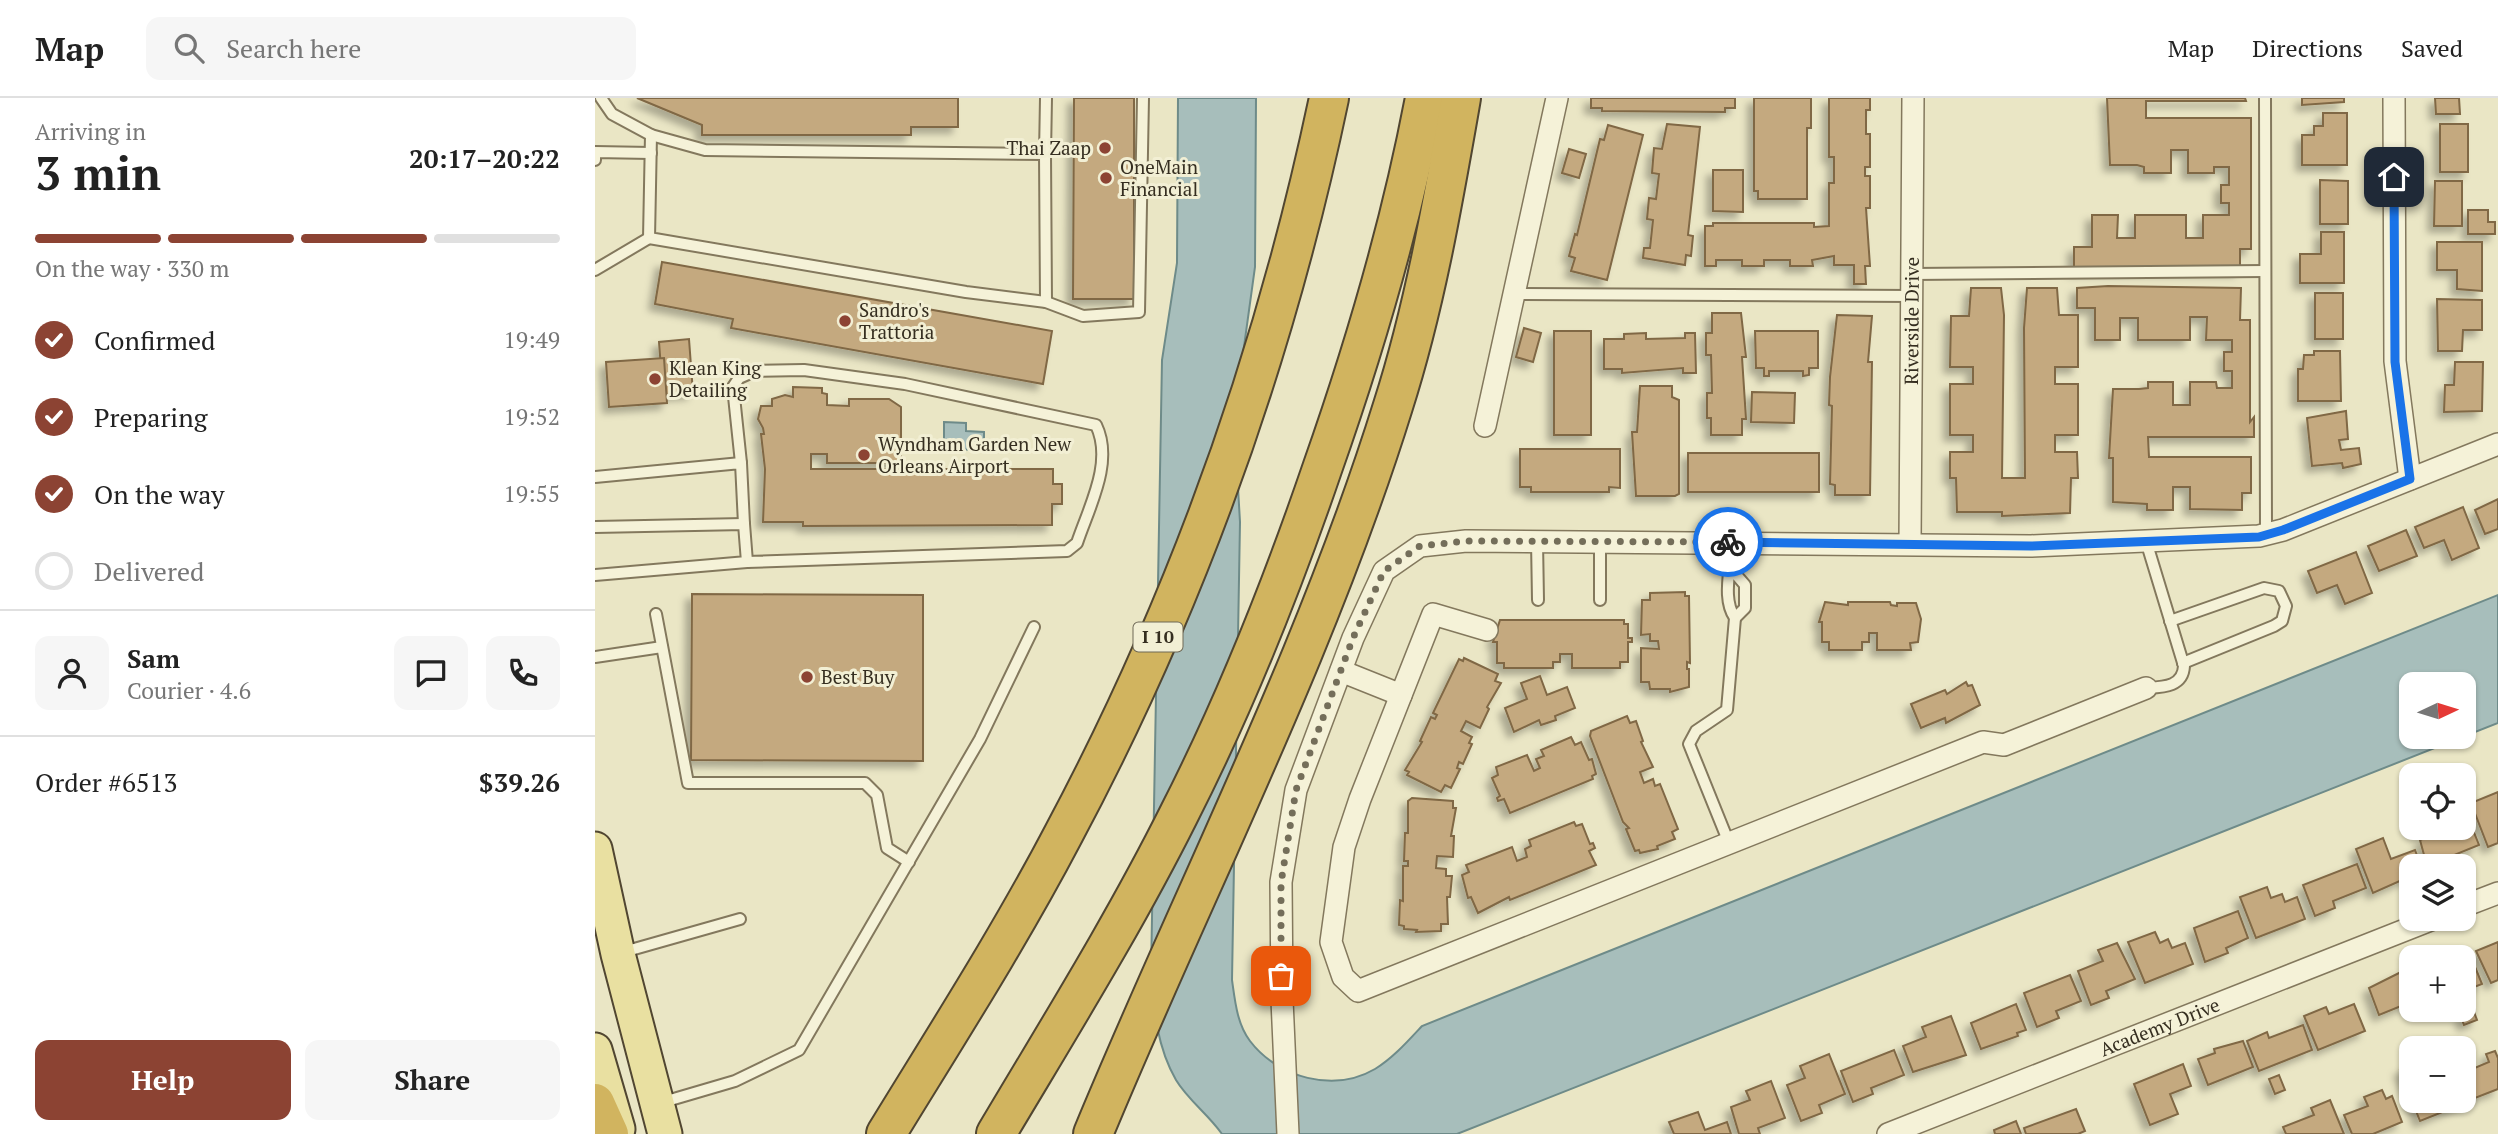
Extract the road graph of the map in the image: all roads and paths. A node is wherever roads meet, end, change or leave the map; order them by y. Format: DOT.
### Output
graph roads {
  1 [pos="601,98"];
  2 [pos="1046,98"];
  3 [pos="1143,98"];
  4 [pos="1329,98"];
  5 [pos="1425,98"];
  6 [pos="1461,98"];
  7 [pos="1556,98"];
  8 [pos="1913,98"];
  9 [pos="2265,98"];
  10 [pos="2394,98"];
  11 [pos="651,135"];
  12 [pos="651,153"];
  13 [pos="1045,154"];
  14 [pos="595,160"];
  15 [pos="649,238"];
  16 [pos="595,270"];
  17 [pos="2265,271"];
  18 [pos="1912,285"];
  19 [pos="1513,294"];
  20 [pos="1046,302"];
  21 [pos="1485,426"];
  22 [pos="2498,444"];
  23 [pos="741,463"];
  24 [pos="595,477"];
  25 [pos="2410,479"];
  26 [pos="744,524"];
  27 [pos="595,527"];
  28 [pos="2266,535"];
  29 [pos="1537,541"];
  30 [pos="1600,541"];
  31 [pos="2146,541"];
  32 [pos="1731,542"];
  33 [pos="1910,543"];
  34 [pos="747,562"];
  35 [pos="1732,570"];
  36 [pos="595,575"];
  37 [pos="1538,600"];
  38 [pos="1600,600"];
  39 [pos="656,614"];
  40 [pos="1735,618"];
  41 [pos="2171,621"];
  42 [pos="1034,627"];
  43 [pos="1487,630"];
  44 [pos="663,647"];
  45 [pos="595,657"];
  46 [pos="2183,663"];
  47 [pos="1341,671"];
  48 [pos="2146,688"];
  49 [pos="1401,695"];
  50 [pos="1729,843"];
  51 [pos="595,849"];
  52 [pos="908,862"];
  53 [pos="2498,893"];
  54 [pos="2476,901"];
  55 [pos="740,919"];
  56 [pos="2404,931"];
  57 [pos="606,956"];
  58 [pos="595,1050"];
  59 [pos="595,1103"];
  60 [pos="661,1119"];
  61 [pos="1921,1128"];
  62 [pos="609,1134"];
  63 [pos="619,1134"];
  64 [pos="886,1134"];
  65 [pos="996,1134"];
  66 [pos="1093,1134"];
  67 [pos="1288,1134"];
  68 [pos="1888,1134"];
  1 -- 11 [label="lane"];
  2 -- 13 [label="lane"];
  3 -- 20 [label="lane"];
  4 -- 64 [label="highway, I 10"];
  5 -- 65 [label="highway"];
  6 -- 66 [label="highway"];
  7 -- 19 [label="street"];
  8 -- 18 [label="street, Riverside Drive"];
  9 -- 17 [label="lane"];
  10 -- 25 [label="street"];
  11 -- 12 [label="lane"];
  11 -- 13 [label="lane"];
  12 -- 14 [label="lane"];
  12 -- 15 [label="lane"];
  13 -- 20 [label="lane"];
  15 -- 16 [label="lane"];
  15 -- 20 [label="lane"];
  17 -- 18 [label="lane"];
  17 -- 28 [label="lane"];
  18 -- 19 [label="lane"];
  18 -- 33 [label="street, Riverside Drive"];
  19 -- 21 [label="street"];
  22 -- 25 [label="street"];
  23 -- 24 [label="lane"];
  23 -- 26 [label="lane"];
  23 -- 34 [label="lane"];
  25 -- 28 [label="street"];
  26 -- 27 [label="lane"];
  26 -- 34 [label="lane"];
  28 -- 31 [label="street"];
  29 -- 30 [label="street"];
  29 -- 37 [label="lane"];
  29 -- 47 [label="street"];
  30 -- 32 [label="street"];
  30 -- 38 [label="lane"];
  31 -- 33 [label="street"];
  31 -- 41 [label="lane"];
  32 -- 33 [label="street"];
  32 -- 35 [label="lane"];
  34 -- 36 [label="lane"];
  35 -- 40 [label="lane"];
  35 -- 40 [label="lane"];
  39 -- 44 [label="lane"];
  40 -- 50 [label="lane"];
  41 -- 46 [label="lane"];
  41 -- 46 [label="lane"];
  42 -- 52 [label="lane"];
  43 -- 49 [label="street"];
  44 -- 45 [label="lane"];
  44 -- 52 [label="lane"];
  46 -- 48 [label="lane"];
  47 -- 49 [label="street"];
  47 -- 67 [label="street"];
  48 -- 50 [label="street"];
  49 -- 50 [label="street"];
  51 -- 57 [label="main road"];
  52 -- 60 [label="lane"];
  53 -- 54 [label="street"];
  55 -- 57 [label="lane"];
  56 -- 61 [label="street, Academy Drive"];
  57 -- 60 [label="main road"];
  58 -- 63 [label="main road"];
  59 -- 62 [label="highway"];
  61 -- 68 [label="street, Academy Drive"];
}
